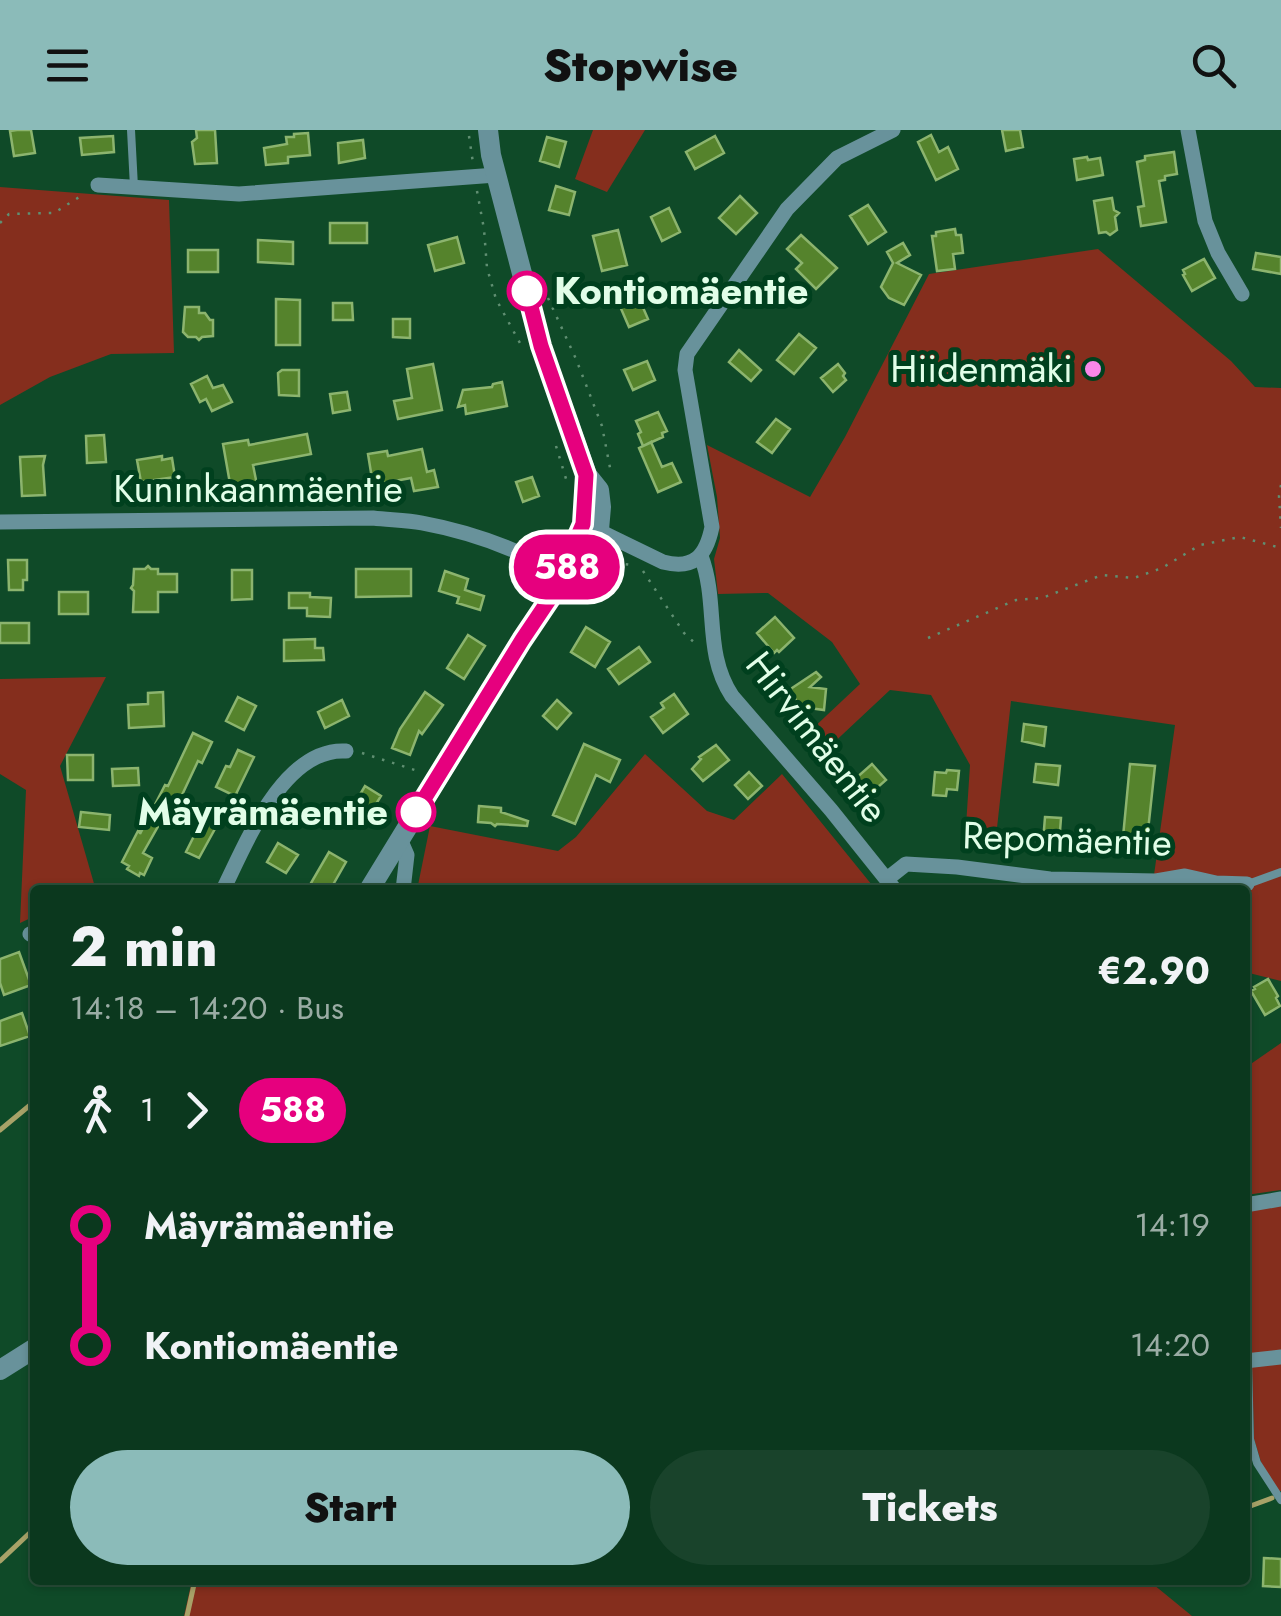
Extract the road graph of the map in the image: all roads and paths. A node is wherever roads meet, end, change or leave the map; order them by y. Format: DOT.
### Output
graph roads {
  1 [pos="132,130"];
  2 [pos="470,130"];
  3 [pos="488,130"];
  4 [pos="893,130"];
  5 [pos="1188,130"];
  6 [pos="473,166"];
  7 [pos="496,175"];
  8 [pos="98,185"];
  9 [pos="476,186"];
  10 [pos="134,187"];
  11 [pos="0,222"];
  12 [pos="546,294"];
  13 [pos="1242,294"];
  14 [pos="526,356"];
  15 [pos="557,448"];
  16 [pos="612,479"];
  17 [pos="577,480"];
  18 [pos="1281,485"];
  19 [pos="0,522"];
  20 [pos="591,527"];
  21 [pos="1281,528"];
  22 [pos="1281,548"];
  23 [pos="701,556"];
  24 [pos="600,561"];
  25 [pos="565,576"];
  26 [pos="928,638"];
  27 [pos="701,650"];
  28 [pos="346,750"];
  29 [pos="436,780"];
  30 [pos="400,839"];
  31 [pos="1281,872"];
  32 [pos="891,884"];
  33 [pos="1053,884"];
  34 [pos="1248,884"];
  35 [pos="226,885"];
  36 [pos="372,885"];
  37 [pos="405,885"];
  38 [pos="1281,1198"];
  39 [pos="1250,1204"];
  40 [pos="30,1351"];
  41 [pos="1281,1357"];
  42 [pos="1250,1361"];
  43 [pos="0,1370"];
  44 [pos="1250,1439"];
  45 [pos="1281,1500"];
  1 -- 10 [label="lane"];
  2 -- 6 [label="path"];
  3 -- 7 [label="street"];
  4 -- 23 [label="street"];
  5 -- 13 [label="street"];
  7 -- 10 [label="street"];
  7 -- 17 [label="street"];
  8 -- 10 [label="street"];
  8 -- 11 [label="path"];
  9 -- 14 [label="path"];
  12 -- 16 [label="path"];
  15 -- 17 [label="path"];
  17 -- 20 [label="street"];
  18 -- 21 [label="path"];
  19 -- 25 [label="street, Kuninkaanmäentie"];
  20 -- 23 [label="street"];
  20 -- 25 [label="street"];
  22 -- 26 [label="path"];
  23 -- 32 [label="street, Hirvimäentie"];
  24 -- 27 [label="path"];
  25 -- 29 [label="street"];
  28 -- 29 [label="path"];
  28 -- 35 [label="street"];
  29 -- 30 [label="street"];
  30 -- 36 [label="street"];
  30 -- 37 [label="street"];
  31 -- 34 [label="lane"];
  32 -- 33 [label="street, Repomäentie"];
  33 -- 34 [label="street, Repomäentie"];
  38 -- 39 [label="street"];
  40 -- 43 [label="street"];
  41 -- 42 [label="street"];
  44 -- 45 [label="lane"];
}
